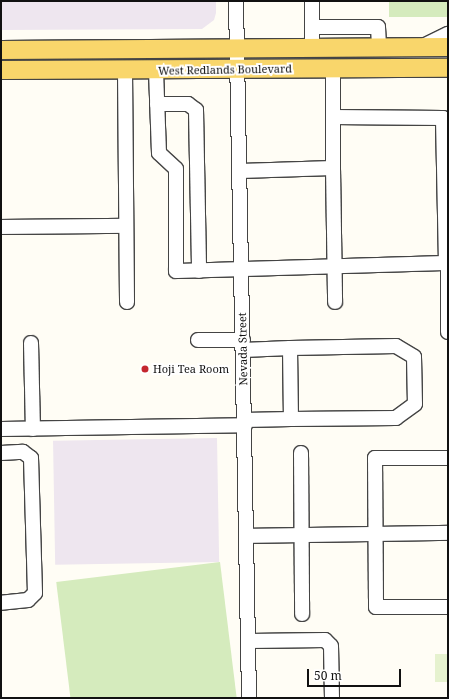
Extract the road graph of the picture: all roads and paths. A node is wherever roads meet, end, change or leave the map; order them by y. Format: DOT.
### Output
graph roads {
  1 [pos="236,1"];
  2 [pos="312,1"];
  3 [pos="312,27"];
  4 [pos="448,34"];
  5 [pos="448,46"];
  6 [pos="379,47"];
  7 [pos="421,47"];
  8 [pos="312,48"];
  9 [pos="237,49"];
  10 [pos="1,50"];
  11 [pos="448,68"];
  12 [pos="333,69"];
  13 [pos="1,70"];
  14 [pos="238,70"];
  15 [pos="125,71"];
  16 [pos="156,71"];
  17 [pos="157,104"];
  18 [pos="333,117"];
  19 [pos="446,118"];
  20 [pos="333,168"];
  21 [pos="240,171"];
  22 [pos="126,226"];
  23 [pos="1,227"];
  24 [pos="447,263"];
  25 [pos="334,267"];
  26 [pos="242,268"];
  27 [pos="199,271"];
  28 [pos="127,302"];
  29 [pos="335,302"];
  30 [pos="448,332"];
  31 [pos="198,340"];
  32 [pos="31,343"];
  33 [pos="243,345"];
  34 [pos="290,348"];
  35 [pos="292,418"];
  36 [pos="245,422"];
  37 [pos="1,429"];
  38 [pos="33,429"];
  39 [pos="1,453"];
  40 [pos="301,454"];
  41 [pos="448,458"];
  42 [pos="448,533"];
  43 [pos="375,534"];
  44 [pos="302,535"];
  45 [pos="247,536"];
  46 [pos="1,603"];
  47 [pos="448,607"];
  48 [pos="302,614"];
  49 [pos="249,641"];
  50 [pos="249,698"];
  51 [pos="332,698"];
  1 -- 9 [label="street, Nevada Street"];
  2 -- 3 [label="street"];
  3 -- 6 [label="street"];
  3 -- 8 [label="street"];
  4 -- 7 [label="street"];
  5 -- 7 [label="main road, West Redlands Boulevard"];
  6 -- 7 [label="main road, West Redlands Boulevard"];
  6 -- 8 [label="main road, West Redlands Boulevard"];
  8 -- 9 [label="main road, West Redlands Boulevard"];
  9 -- 10 [label="main road, West Redlands Boulevard"];
  9 -- 14 [label="street, Nevada Street"];
  11 -- 12 [label="main road, West Redlands Boulevard"];
  12 -- 14 [label="main road, West Redlands Boulevard"];
  12 -- 18 [label="street"];
  13 -- 15 [label="main road, West Redlands Boulevard"];
  14 -- 16 [label="main road, West Redlands Boulevard"];
  14 -- 21 [label="street, Nevada Street"];
  15 -- 16 [label="main road, West Redlands Boulevard"];
  15 -- 22 [label="street"];
  16 -- 17 [label="street"];
  17 -- 27 [label="street"];
  17 -- 27 [label="street"];
  18 -- 19 [label="street"];
  18 -- 20 [label="street"];
  19 -- 24 [label="street"];
  20 -- 21 [label="street"];
  20 -- 25 [label="street"];
  21 -- 26 [label="street, Nevada Street"];
  22 -- 23 [label="street"];
  22 -- 28 [label="street"];
  24 -- 25 [label="street"];
  24 -- 30 [label="street"];
  25 -- 26 [label="street"];
  25 -- 29 [label="street"];
  26 -- 27 [label="street"];
  26 -- 33 [label="street, Nevada Street"];
  31 -- 33 [label="street"];
  32 -- 38 [label="street"];
  33 -- 34 [label="street"];
  33 -- 36 [label="street, Nevada Street"];
  34 -- 35 [label="street"];
  34 -- 35 [label="street"];
  35 -- 36 [label="street"];
  36 -- 38 [label="street"];
  36 -- 45 [label="street, Nevada Street"];
  37 -- 38 [label="street"];
  39 -- 46 [label="street"];
  40 -- 44 [label="street"];
  41 -- 43 [label="street"];
  42 -- 43 [label="street"];
  43 -- 44 [label="street"];
  43 -- 47 [label="street"];
  44 -- 45 [label="street"];
  44 -- 48 [label="street"];
  45 -- 49 [label="street, Nevada Street"];
  49 -- 50 [label="street, Nevada Street"];
  49 -- 51 [label="street"];
}
